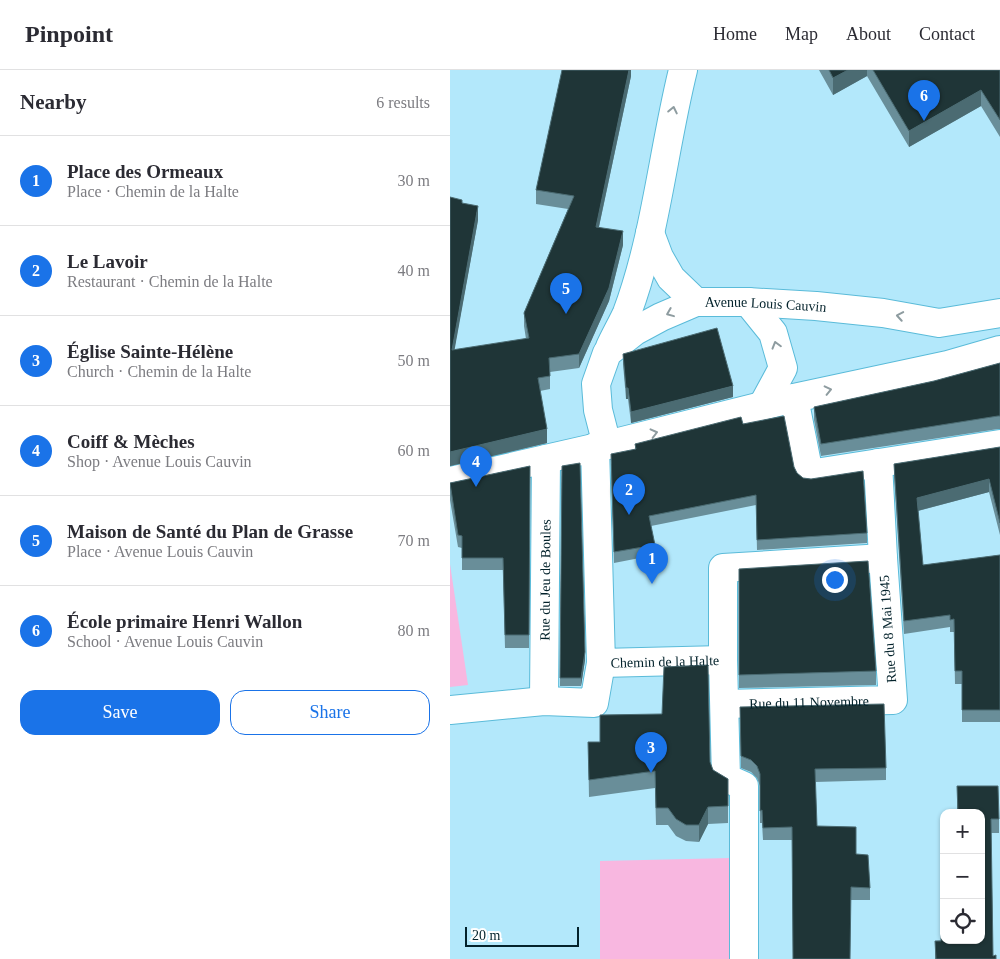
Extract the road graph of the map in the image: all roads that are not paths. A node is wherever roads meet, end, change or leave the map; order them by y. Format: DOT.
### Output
graph roads {
  1 [pos="683,70"];
  2 [pos="650,233"];
  3 [pos="696,302"];
  4 [pos="748,302"];
  5 [pos="1000,313"];
  6 [pos="938,323"];
  7 [pos="1000,350"];
  8 [pos="607,353"];
  9 [pos="948,365"];
  10 [pos="794,398"];
  11 [pos="763,405"];
  12 [pos="1000,444"];
  13 [pos="601,446"];
  14 [pos="546,459"];
  15 [pos="878,463"];
  16 [pos="450,481"];
  17 [pos="883,558"];
  18 [pos="723,660"];
  19 [pos="601,663"];
  20 [pos="893,700"];
  21 [pos="544,701"];
  22 [pos="725,704"];
  23 [pos="450,710"];
  24 [pos="744,959"];
  2 -- 1 [label="street, one-way"];
  2 -- 3 [label="street"];
  2 -- 8 [label="street"];
  3 -- 4 [label="street, Avenue Louis Cauvin"];
  3 -- 8 [label="street, Avenue Louis Cauvin, one-way"];
  6 -- 4 [label="street, Avenue Louis Cauvin, one-way"];
  11 -- 4 [label="street, one-way"];
  5 -- 6 [label="street, Avenue Louis Cauvin"];
  6 -- 9 [label="street"];
  7 -- 9 [label="street"];
  8 -- 13 [label="street"];
  10 -- 9 [label="street, one-way"];
  10 -- 11 [label="street"];
  10 -- 15 [label="street"];
  13 -- 11 [label="street, one-way"];
  12 -- 15 [label="street"];
  13 -- 14 [label="street"];
  13 -- 19 [label="street, Chemin de la Halte"];
  14 -- 16 [label="street"];
  14 -- 21 [label="street, Rue du Jeu de Boules"];
  15 -- 17 [label="street, Rue du 8 Mai 1945"];
  17 -- 18 [label="street"];
  17 -- 20 [label="street, Rue du 8 Mai 1945"];
  18 -- 19 [label="street, Chemin de la Halte"];
  18 -- 22 [label="street, Chemin de la Halte"];
  19 -- 21 [label="street"];
  20 -- 22 [label="street, Rue du 11 Novembre"];
  21 -- 23 [label="street"];
  22 -- 24 [label="street, Chemin de la Halte"];
}
